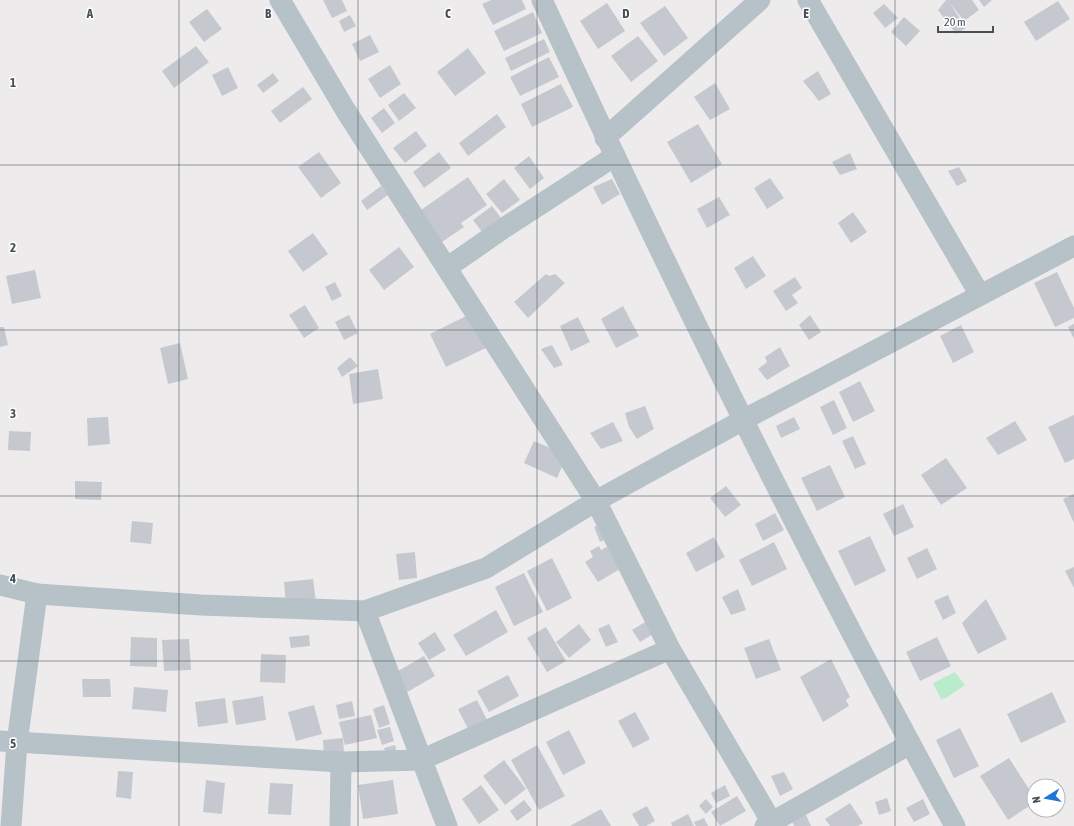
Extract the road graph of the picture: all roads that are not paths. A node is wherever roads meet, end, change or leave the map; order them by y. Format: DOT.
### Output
graph roads {
  1 [pos="280,0"];
  2 [pos="542,0"];
  3 [pos="760,0"];
  4 [pos="808,0"];
  5 [pos="605,138"];
  6 [pos="615,156"];
  7 [pos="1074,246"];
  8 [pos="448,267"];
  9 [pos="980,295"];
  10 [pos="743,420"];
  11 [pos="596,501"];
  12 [pos="0,585"];
  13 [pos="37,594"];
  14 [pos="365,611"];
  15 [pos="670,649"];
  16 [pos="8,742"];
  17 [pos="910,744"];
  18 [pos="421,760"];
  19 [pos="341,762"];
  20 [pos="770,825"];
  21 [pos="11,826"];
  22 [pos="340,826"];
  23 [pos="448,826"];
  24 [pos="955,826"];
  1 -- 8 [label="street"];
  2 -- 5 [label="street"];
  3 -- 5 [label="street"];
  4 -- 9 [label="street"];
  5 -- 6 [label="street"];
  6 -- 8 [label="street"];
  6 -- 10 [label="street"];
  7 -- 9 [label="street"];
  8 -- 11 [label="street"];
  9 -- 10 [label="street"];
  10 -- 11 [label="street"];
  10 -- 17 [label="street"];
  11 -- 14 [label="street"];
  11 -- 15 [label="street"];
  12 -- 13 [label="street"];
  13 -- 14 [label="street"];
  13 -- 16 [label="street"];
  14 -- 18 [label="street"];
  15 -- 18 [label="street"];
  15 -- 20 [label="street"];
  16 -- 19 [label="street"];
  16 -- 21 [label="street"];
  17 -- 20 [label="street"];
  17 -- 24 [label="street"];
  18 -- 19 [label="street"];
  18 -- 23 [label="street"];
  19 -- 22 [label="street"];
}
